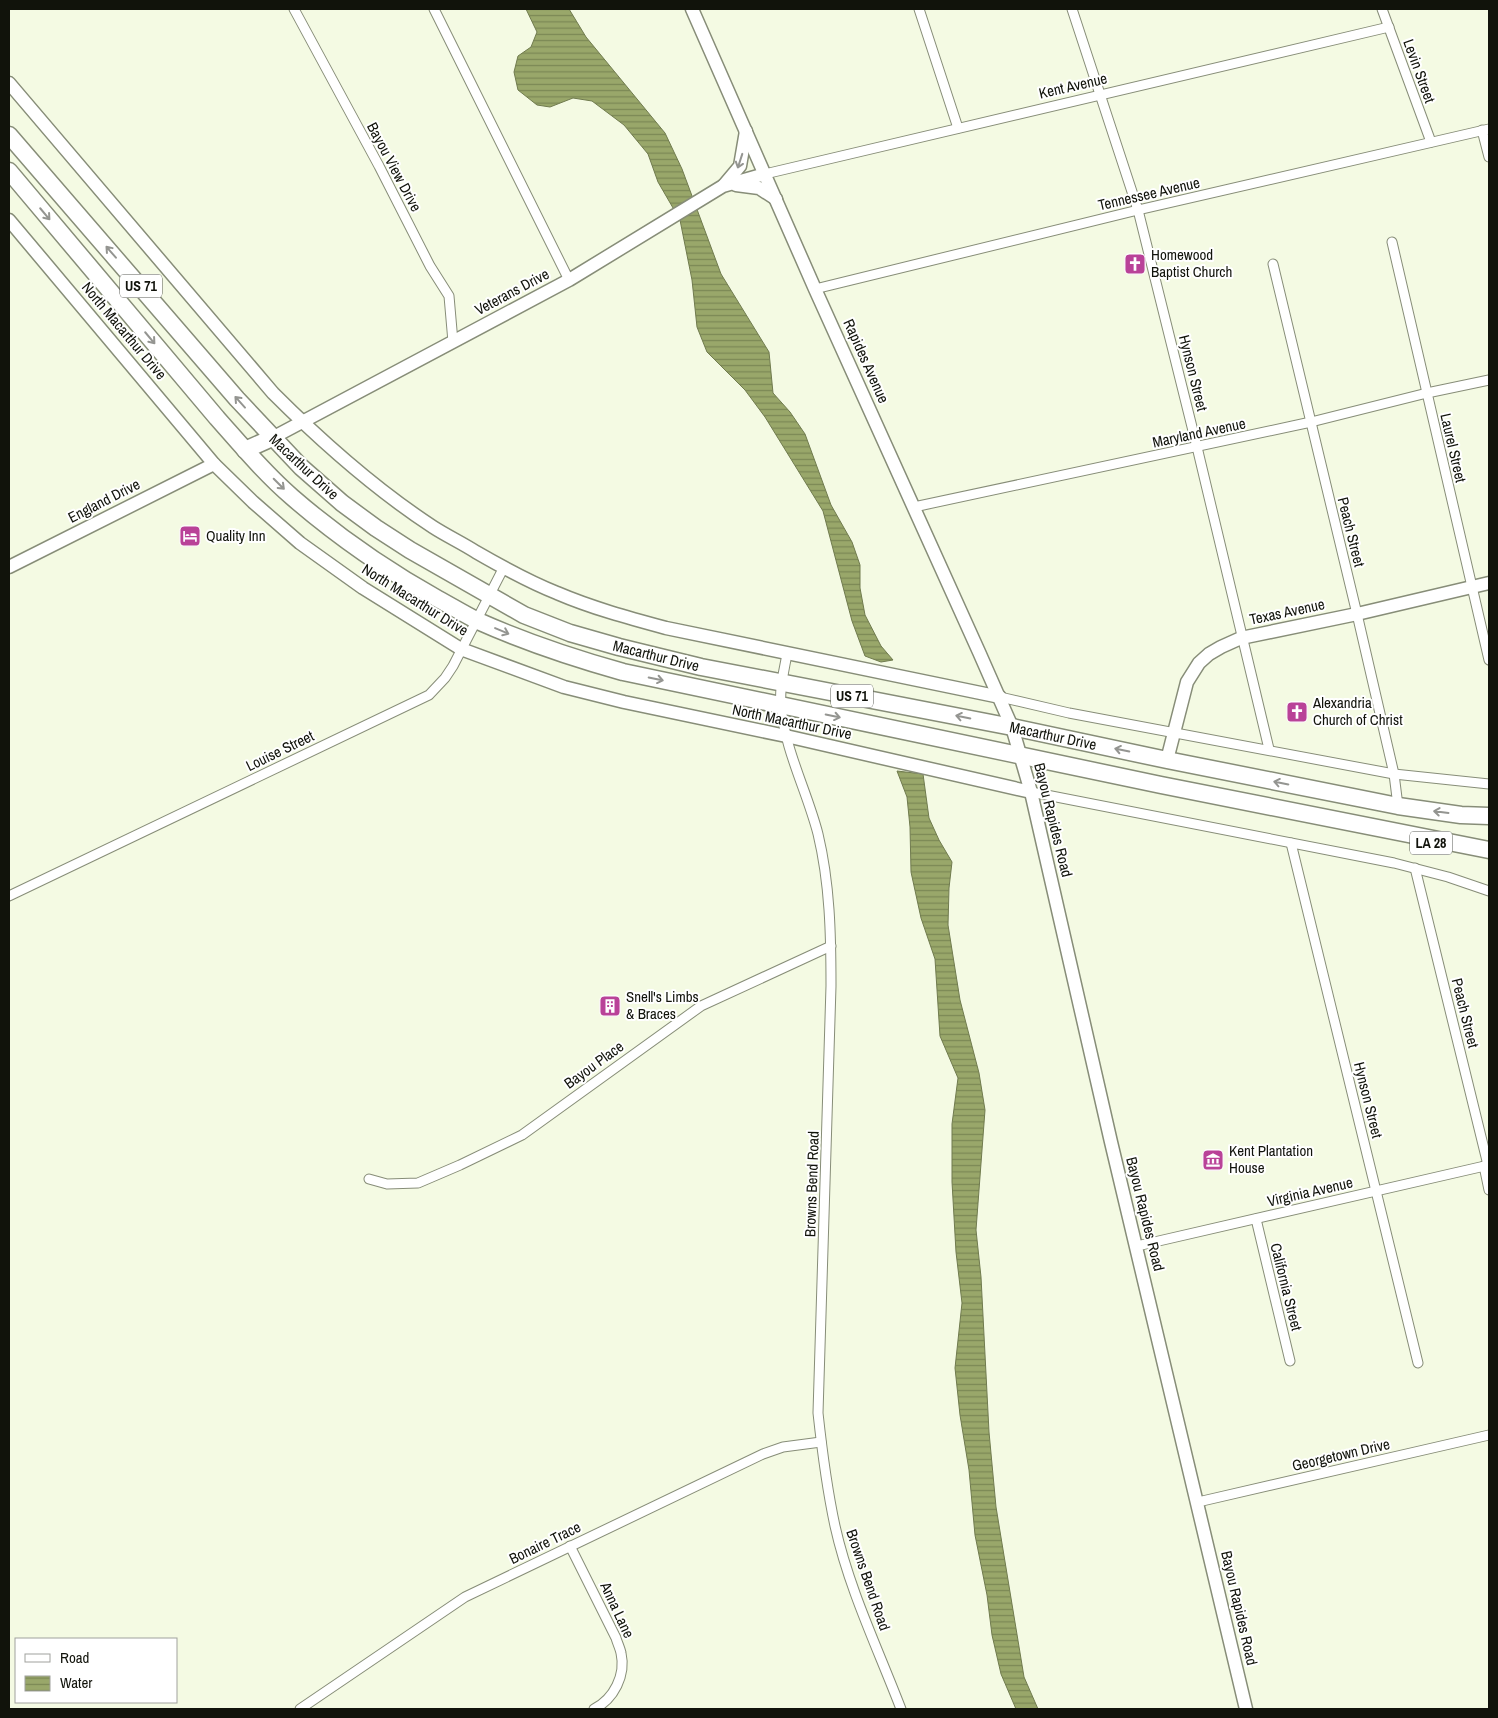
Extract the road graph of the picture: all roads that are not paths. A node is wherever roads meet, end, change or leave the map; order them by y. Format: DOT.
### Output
graph roads {
  1 [pos="294,9"];
  2 [pos="434,9"];
  3 [pos="692,9"];
  4 [pos="919,9"];
  5 [pos="1072,9"];
  6 [pos="1382,9"];
  7 [pos="1388,27"];
  8 [pos="9,83"];
  9 [pos="1099,94"];
  10 [pos="958,128"];
  11 [pos="1486,129"];
  12 [pos="746,131"];
  13 [pos="9,135"];
  14 [pos="1431,142"];
  15 [pos="1489,157"];
  16 [pos="10,173"];
  17 [pos="765,174"];
  18 [pos="720,188"];
  19 [pos="776,199"];
  20 [pos="1138,210"];
  21 [pos="9,220"];
  22 [pos="1392,242"];
  23 [pos="1273,264"];
  24 [pos="569,280"];
  25 [pos="815,289"];
  26 [pos="453,342"];
  27 [pos="1489,380"];
  28 [pos="1427,393"];
  29 [pos="302,422"];
  30 [pos="1311,422"];
  31 [pos="272,438"];
  32 [pos="1197,447"];
  33 [pos="245,450"];
  34 [pos="214,464"];
  35 [pos="914,507"];
  36 [pos="9,567"];
  37 [pos="504,567"];
  38 [pos="1489,583"];
  39 [pos="1471,587"];
  40 [pos="489,596"];
  41 [pos="1357,614"];
  42 [pos="476,620"];
  43 [pos="1241,638"];
  44 [pos="461,649"];
  45 [pos="787,654"];
  46 [pos="1489,660"];
  47 [pos="782,682"];
  48 [pos="1000,697"];
  49 [pos="780,705"];
  50 [pos="1012,727"];
  51 [pos="1174,732"];
  52 [pos="786,736"];
  53 [pos="1269,750"];
  54 [pos="1020,755"];
  55 [pos="1167,760"];
  56 [pos="1394,774"];
  57 [pos="1489,784"];
  58 [pos="1161,785"];
  59 [pos="1031,792"];
  60 [pos="1398,806"];
  61 [pos="1489,816"];
  62 [pos="1372,826"];
  63 [pos="1291,843"];
  64 [pos="1489,850"];
  65 [pos="1489,862"];
  66 [pos="1415,868"];
  67 [pos="1489,891"];
  68 [pos="9,896"];
  69 [pos="831,946"];
  70 [pos="1487,1166"];
  71 [pos="369,1179"];
  72 [pos="1489,1190"];
  73 [pos="1376,1191"];
  74 [pos="1256,1219"];
  75 [pos="1137,1246"];
  76 [pos="1290,1361"];
  77 [pos="1418,1363"];
  78 [pos="1489,1435"];
  79 [pos="821,1442"];
  80 [pos="1198,1502"];
  81 [pos="570,1546"];
  82 [pos="300,1709"];
  83 [pos="594,1709"];
  84 [pos="901,1709"];
  85 [pos="1246,1709"];
  1 -- 26 [label="street, Bayou View Drive"];
  2 -- 24 [label="street"];
  3 -- 12 [label="street, Rapides Avenue"];
  4 -- 10 [label="street"];
  5 -- 9 [label="street, Hynson Street"];
  6 -- 7 [label="street, Levin Street"];
  7 -- 9 [label="street, Kent Avenue"];
  7 -- 14 [label="street, Levin Street"];
  8 -- 29 [label="street"];
  9 -- 10 [label="street, Kent Avenue"];
  9 -- 20 [label="street, Hynson Street"];
  10 -- 17 [label="street, Kent Avenue"];
  11 -- 14 [label="street, Tennessee Avenue"];
  11 -- 15 [label="street"];
  12 -- 17 [label="street, Rapides Avenue"];
  12 -- 18 [label="street, one-way"];
  31 -- 13 [label="highway, Macarthur Drive / US 71, one-way"];
  14 -- 20 [label="street, Tennessee Avenue"];
  16 -- 33 [label="highway, Macarthur Drive / US 71, one-way"];
  17 -- 18 [label="street, Veterans Drive"];
  17 -- 19 [label="street, Rapides Avenue"];
  18 -- 19 [label="street"];
  18 -- 24 [label="street, Veterans Drive"];
  19 -- 25 [label="street, Rapides Avenue"];
  20 -- 25 [label="street, Tennessee Avenue"];
  20 -- 32 [label="street, Hynson Street"];
  21 -- 34 [label="street, North Macarthur Drive"];
  22 -- 28 [label="street, Laurel Street"];
  23 -- 30 [label="street, Peach Street"];
  24 -- 26 [label="street, Veterans Drive"];
  25 -- 35 [label="street, Rapides Avenue"];
  26 -- 29 [label="street, Veterans Drive"];
  27 -- 28 [label="street, Maryland Avenue"];
  28 -- 30 [label="street, Maryland Avenue"];
  28 -- 39 [label="street, Laurel Street"];
  29 -- 31 [label="street, Veterans Drive"];
  29 -- 37 [label="street"];
  30 -- 32 [label="street, Maryland Avenue"];
  30 -- 41 [label="street, Peach Street"];
  31 -- 33 [label="highway"];
  31 -- 40 [label="highway, Macarthur Drive / US 71"];
  32 -- 35 [label="street, Maryland Avenue"];
  32 -- 43 [label="street, Hynson Street"];
  33 -- 42 [label="highway, Macarthur Drive / US 71, one-way"];
  34 -- 36 [label="street, England Drive"];
  34 -- 44 [label="street, North Macarthur Drive"];
  35 -- 48 [label="street, Rapides Avenue"];
  37 -- 40 [label="street, Louise Street"];
  37 -- 45 [label="street"];
  38 -- 39 [label="street, Texas Avenue"];
  39 -- 41 [label="street, Texas Avenue"];
  39 -- 46 [label="street, Laurel Street"];
  40 -- 42 [label="street, Louise Street"];
  40 -- 47 [label="highway, Macarthur Drive / US 71"];
  41 -- 43 [label="street, Texas Avenue"];
  41 -- 56 [label="street, Peach Street"];
  42 -- 44 [label="street, Louise Street"];
  42 -- 49 [label="highway, Macarthur Drive / US 71, one-way"];
  43 -- 51 [label="street, Texas Avenue"];
  43 -- 53 [label="street, Hynson Street"];
  44 -- 52 [label="street, North Macarthur Drive"];
  44 -- 68 [label="street, Louise Street"];
  45 -- 47 [label="street, Browns Bend Road"];
  45 -- 48 [label="street"];
  47 -- 49 [label="street, Browns Bend Road"];
  50 -- 47 [label="highway, Macarthur Drive / US 71, one-way"];
  48 -- 50 [label="street, Rapides Avenue"];
  48 -- 51 [label="street, Macarthur Drive"];
  49 -- 52 [label="street, Browns Bend Road"];
  49 -- 54 [label="highway, Macarthur Drive / US 71, one-way"];
  50 -- 54 [label="street, Bayou Rapides Road"];
  55 -- 50 [label="highway, Macarthur Drive / US 71, one-way"];
  51 -- 53 [label="street, Macarthur Drive"];
  51 -- 55 [label="street, Texas Avenue"];
  52 -- 59 [label="street, North Macarthur Drive"];
  52 -- 69 [label="street, Browns Bend Road"];
  53 -- 56 [label="street, Macarthur Drive"];
  54 -- 58 [label="highway, Macarthur Drive / US 71"];
  54 -- 59 [label="street, Bayou Rapides Road"];
  55 -- 58 [label="highway"];
  60 -- 55 [label="highway, Macarthur Drive / US 71, one-way"];
  56 -- 57 [label="street, Macarthur Drive"];
  56 -- 60 [label="street, Peach Street"];
  58 -- 62 [label="highway, Macarthur Drive / US 71"];
  59 -- 63 [label="street"];
  59 -- 75 [label="street, Bayou Rapides Road"];
  61 -- 60 [label="highway, Macarthur Drive / US 71, one-way"];
  62 -- 64 [label="highway, Macarthur Drive / US 71"];
  62 -- 65 [label="highway, LA 28"];
  63 -- 66 [label="street"];
  63 -- 73 [label="street, Hynson Street"];
  66 -- 67 [label="street"];
  66 -- 70 [label="street, Peach Street"];
  69 -- 71 [label="street, Bayou Place"];
  69 -- 79 [label="street, Browns Bend Road"];
  70 -- 72 [label="street, Peach Street"];
  70 -- 73 [label="street, Virginia Avenue"];
  73 -- 74 [label="street, Virginia Avenue"];
  73 -- 77 [label="street, Hynson Street"];
  74 -- 75 [label="street, Virginia Avenue"];
  74 -- 76 [label="street, California Street"];
  75 -- 80 [label="street, Bayou Rapides Road"];
  78 -- 80 [label="street, Georgetown Drive"];
  79 -- 81 [label="street, Bonaire Trace"];
  79 -- 84 [label="street, Browns Bend Road"];
  80 -- 85 [label="street, Bayou Rapides Road"];
  81 -- 82 [label="street, Bonaire Trace"];
  81 -- 83 [label="street, Anna Lane"];
}
